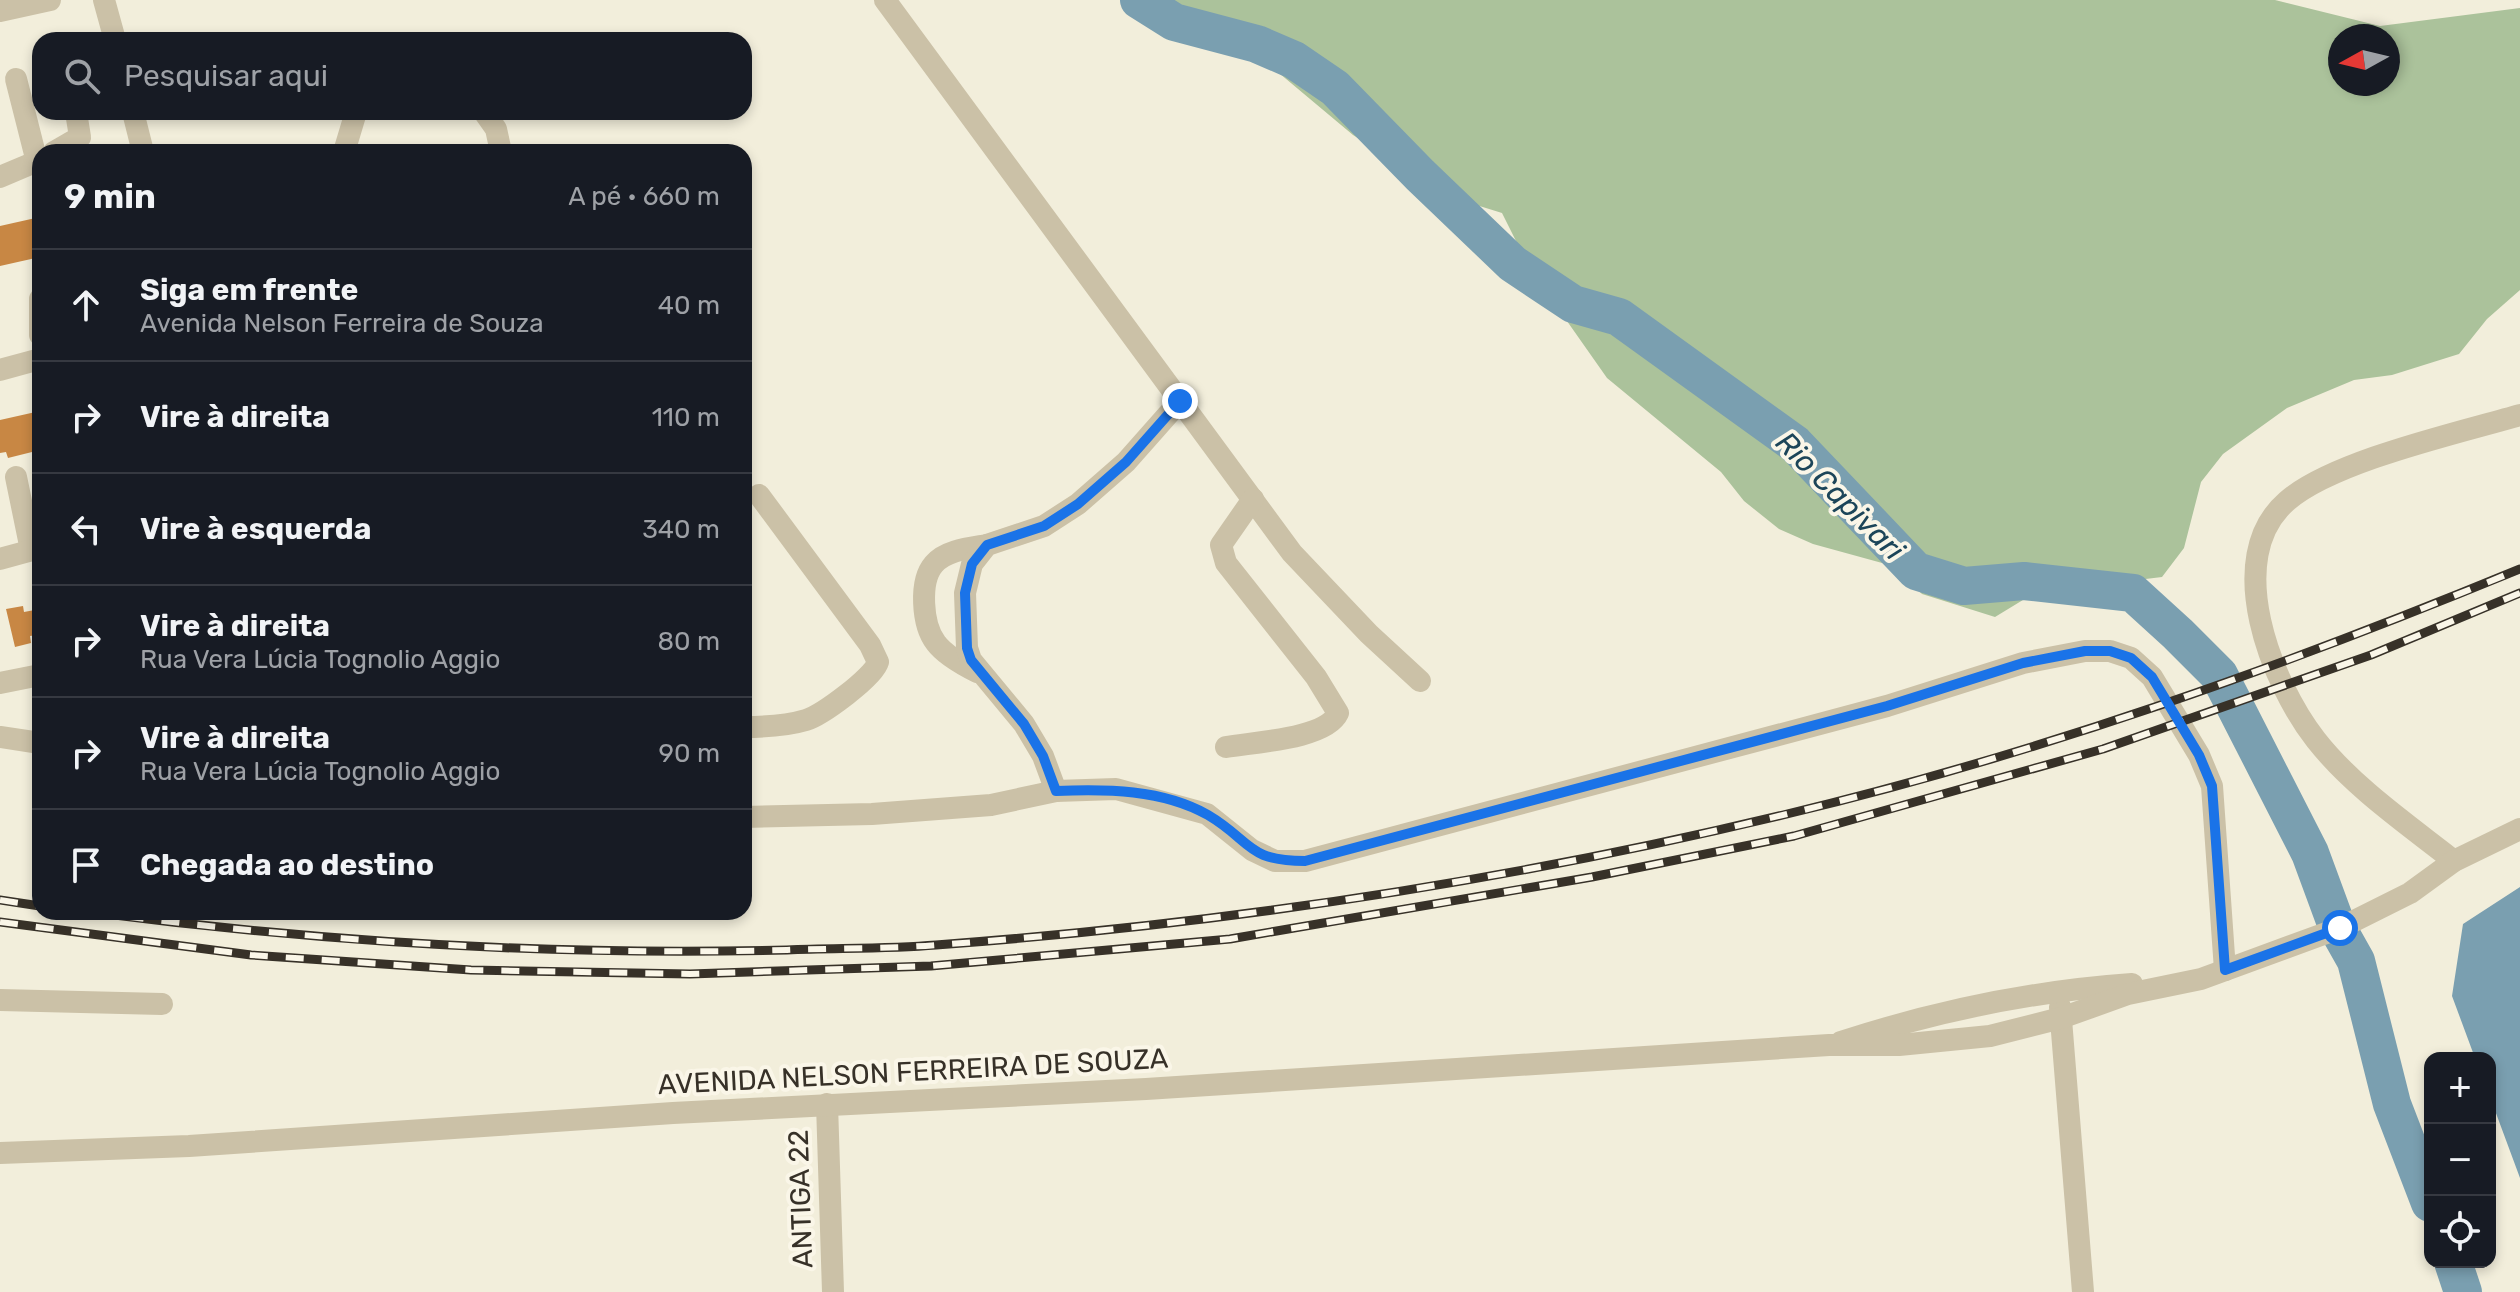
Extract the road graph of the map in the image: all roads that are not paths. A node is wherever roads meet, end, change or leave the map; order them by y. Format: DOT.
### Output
graph roads {
  1 [pos="50,0"];
  2 [pos="104,0"];
  3 [pos="885,0"];
  4 [pos="0,11"];
  5 [pos="113,32"];
  6 [pos="16,79"];
  7 [pos="77,120"];
  8 [pos="135,120"];
  9 [pos="354,120"];
  10 [pos="490,120"];
  11 [pos="38,144"];
  12 [pos="68,144"];
  13 [pos="141,144"];
  14 [pos="346,144"];
  15 [pos="499,144"];
  16 [pos="32,163"];
  17 [pos="0,177"];
  18 [pos="32,361"];
  19 [pos="0,370"];
  20 [pos="1180,401"];
  21 [pos="2520,415"];
  22 [pos="16,477"];
  23 [pos="759,495"];
  24 [pos="1253,499"];
  25 [pos="32,538"];
  26 [pos="987,545"];
  27 [pos="32,550"];
  28 [pos="0,559"];
  29 [pos="978,672"];
  30 [pos="32,677"];
  31 [pos="1420,681"];
  32 [pos="0,683"];
  33 [pos="752,727"];
  34 [pos="0,737"];
  35 [pos="32,742"];
  36 [pos="1226,747"];
  37 [pos="1056,791"];
  38 [pos="752,817"];
  39 [pos="2520,829"];
  40 [pos="2454,861"];
  41 [pos="2225,970"];
  42 [pos="2201,979"];
  43 [pos="2060,989"];
  44 [pos="0,1000"];
  45 [pos="162,1004"];
  46 [pos="2061,1018"];
  47 [pos="1829,1045"];
  48 [pos="827,1104"];
  49 [pos="0,1153"];
  50 [pos="833,1292"];
  51 [pos="2083,1292"];
  1 -- 4 [label="street"];
  2 -- 5 [label="street"];
  3 -- 20 [label="street"];
  6 -- 11 [label="street"];
  7 -- 12 [label="street"];
  8 -- 13 [label="street"];
  9 -- 14 [label="street"];
  10 -- 15 [label="street"];
  16 -- 17 [label="street"];
  18 -- 19 [label="street"];
  20 -- 24 [label="street"];
  20 -- 26 [label="street"];
  21 -- 40 [label="street"];
  22 -- 25 [label="street"];
  23 -- 33 [label="street"];
  24 -- 31 [label="street"];
  24 -- 36 [label="street"];
  26 -- 29 [label="street"];
  26 -- 29 [label="street"];
  27 -- 28 [label="street"];
  29 -- 37 [label="street"];
  30 -- 32 [label="street"];
  34 -- 35 [label="street"];
  37 -- 38 [label="street"];
  37 -- 41 [label="street"];
  39 -- 40 [label="street, AVENIDA NELSON FERREIRA DE SOUZA"];
  40 -- 41 [label="street, AVENIDA NELSON FERREIRA DE SOUZA"];
  41 -- 42 [label="street, AVENIDA NELSON FERREIRA DE SOUZA"];
  42 -- 43 [label="street, AVENIDA NELSON FERREIRA DE SOUZA"];
  42 -- 46 [label="street, AVENIDA NELSON FERREIRA DE SOUZA"];
  43 -- 46 [label="street"];
  43 -- 47 [label="street, AVENIDA NELSON FERREIRA DE SOUZA"];
  44 -- 45 [label="street"];
  46 -- 47 [label="street, AVENIDA NELSON FERREIRA DE SOUZA"];
  46 -- 51 [label="street"];
  47 -- 48 [label="street, AVENIDA NELSON FERREIRA DE SOUZA"];
  48 -- 49 [label="street, AVENIDA NELSON FERREIRA DE SOUZA"];
  48 -- 50 [label="street, ANTIGA 22"];
}
